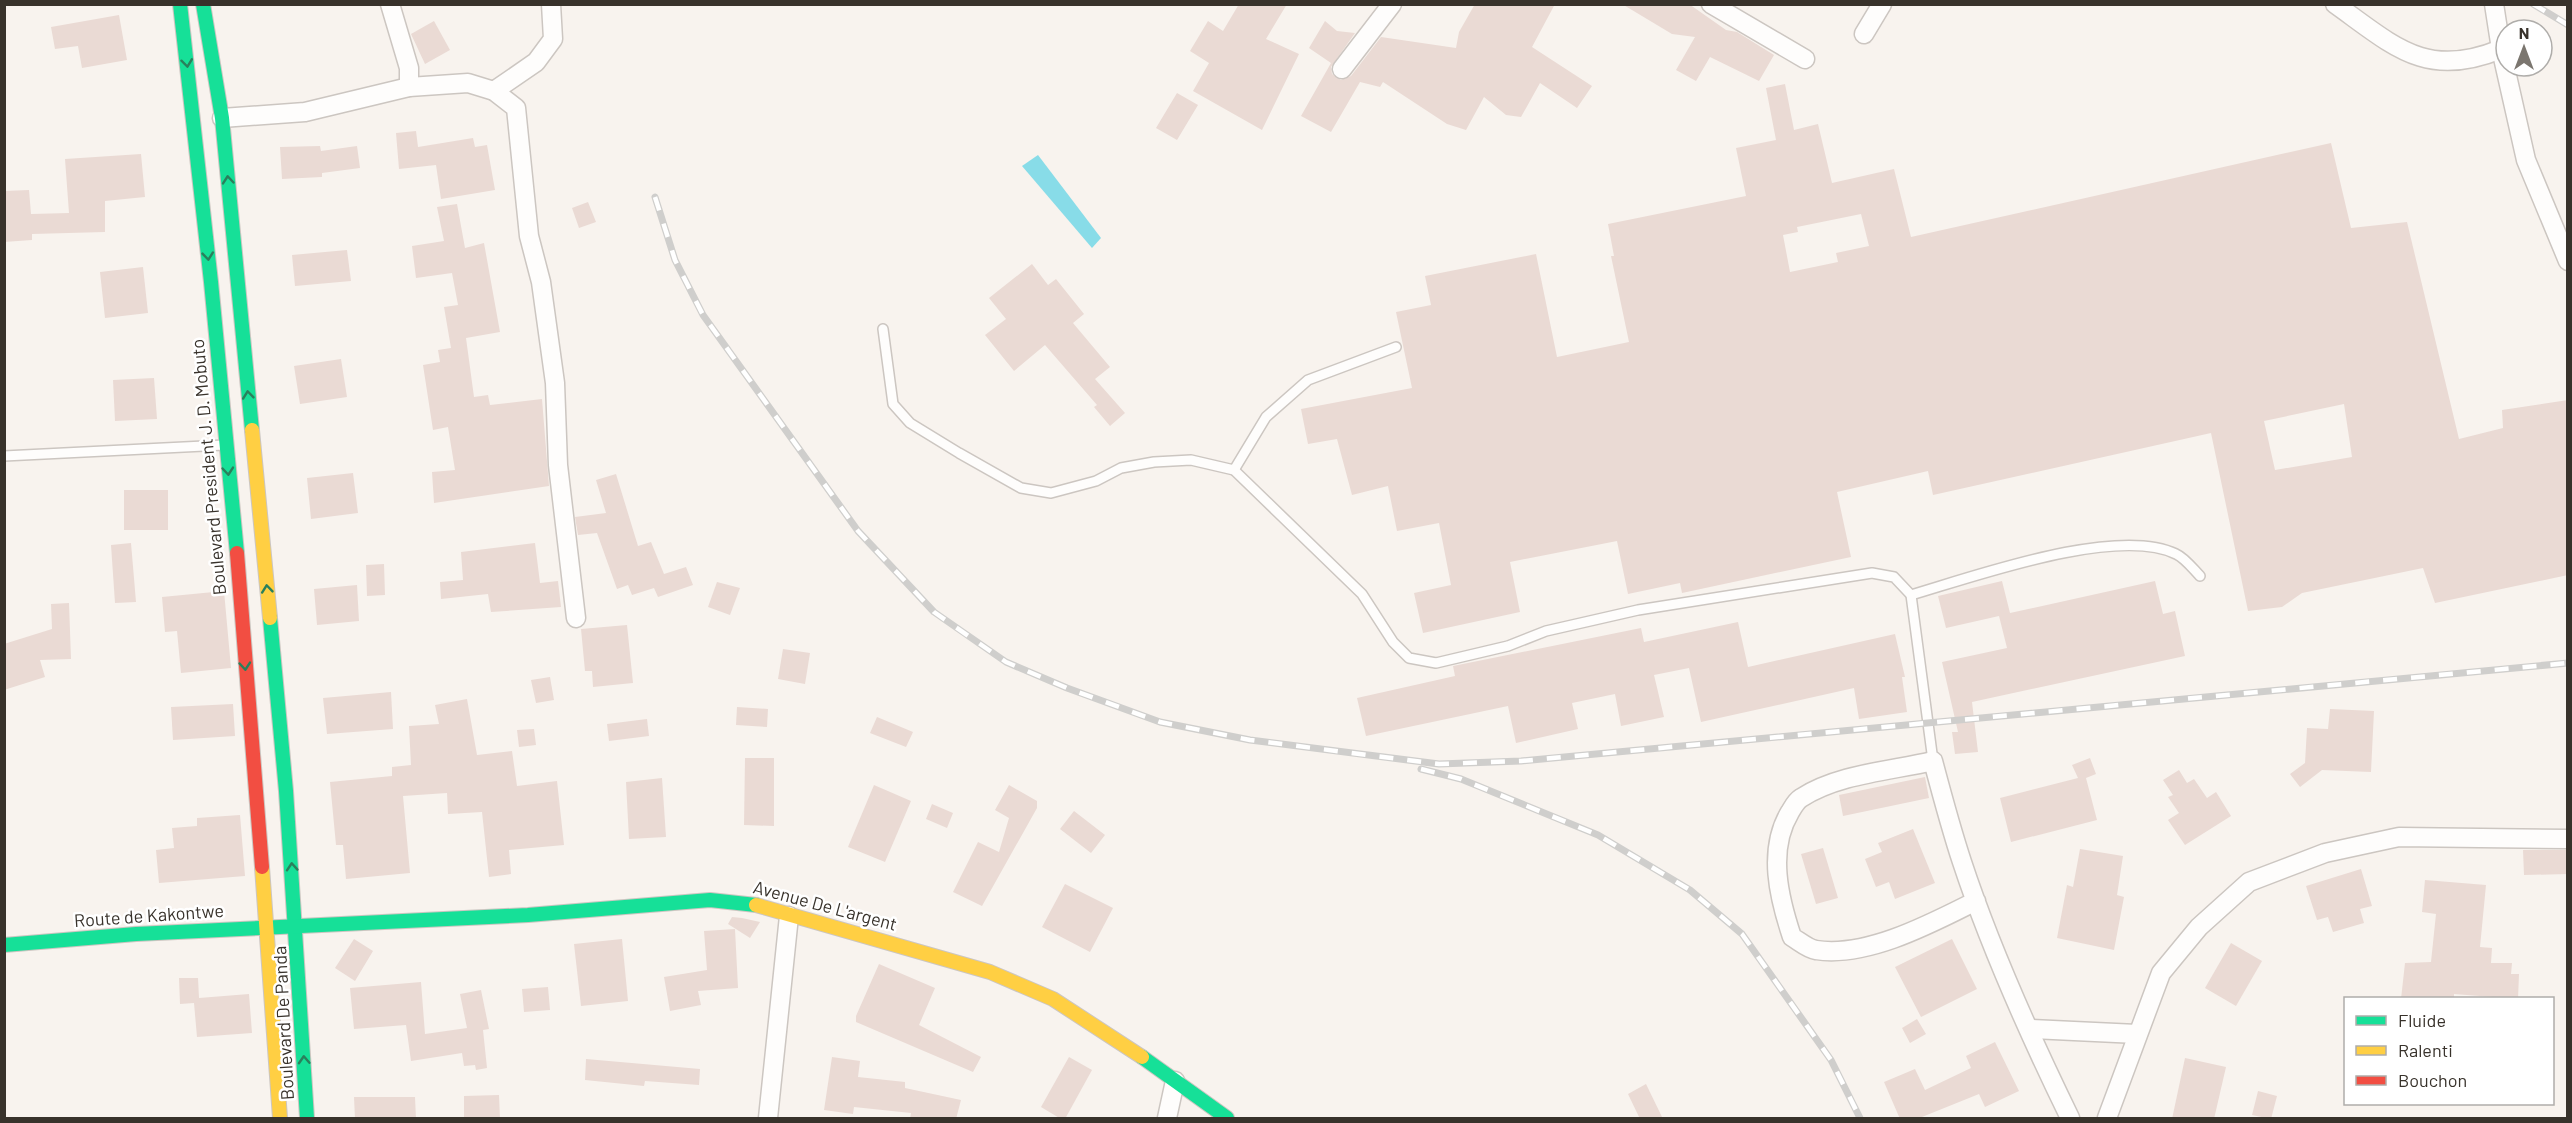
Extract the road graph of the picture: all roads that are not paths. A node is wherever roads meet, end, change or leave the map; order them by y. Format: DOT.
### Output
graph roads {
  1 [pos="180,4"];
  2 [pos="203,4"];
  3 [pos="390,4"];
  4 [pos="550,4"];
  5 [pos="1392,4"];
  6 [pos="1711,4"];
  7 [pos="1882,4"];
  8 [pos="2335,4"];
  9 [pos="1864,34"];
  10 [pos="2494,52"];
  11 [pos="1805,59"];
  12 [pos="1342,69"];
  13 [pos="2508,78"];
  14 [pos="408,87"];
  15 [pos="494,91"];
  16 [pos="222,118"];
  17 [pos="2568,261"];
  18 [pos="242,328"];
  19 [pos="884,329"];
  20 [pos="215,331"];
  21 [pos="1396,347"];
  22 [pos="226,445"];
  23 [pos="4,456"];
  24 [pos="1234,471"];
  25 [pos="2200,576"];
  26 [pos="1911,595"];
  27 [pos="576,618"];
  28 [pos="1933,761"];
  29 [pos="2568,839"];
  30 [pos="1976,901"];
  31 [pos="789,916"];
  32 [pos="296,925"];
  33 [pos="267,927"];
  34 [pos="4,945"];
  35 [pos="2030,1029"];
  36 [pos="2136,1034"];
  37 [pos="1175,1081"];
  38 [pos="280,1119"];
  39 [pos="308,1119"];
  40 [pos="768,1119"];
  41 [pos="1167,1119"];
  42 [pos="1227,1119"];
  43 [pos="2070,1119"];
  44 [pos="2107,1119"];
  1 -- 20 [label="street, Boulevard President J. D. Mobuto, one-way"];
  2 -- 16 [label="street"];
  3 -- 14 [label="street"];
  4 -- 15 [label="street"];
  5 -- 12 [label="street"];
  6 -- 11 [label="street"];
  7 -- 9 [label="street"];
  8 -- 10 [label="street"];
  13 -- 17 [label="street"];
  14 -- 15 [label="street"];
  14 -- 16 [label="street"];
  15 -- 27 [label="street"];
  18 -- 16 [label="street, one-way"];
  18 -- 20 [label="street"];
  32 -- 18 [label="street, one-way"];
  19 -- 24 [label="lane"];
  20 -- 22 [label="street, Boulevard President J. D. Mobuto"];
  21 -- 24 [label="lane"];
  22 -- 23 [label="lane"];
  22 -- 33 [label="street, Boulevard President J. D. Mobuto, one-way"];
  24 -- 26 [label="lane"];
  25 -- 26 [label="lane"];
  26 -- 28 [label="lane"];
  28 -- 30 [label="street"];
  28 -- 30 [label="street"];
  29 -- 36 [label="street"];
  30 -- 35 [label="street"];
  31 -- 32 [label="street, Avenue De L'argent"];
  31 -- 37 [label="street, Avenue De L'argent"];
  31 -- 40 [label="street"];
  32 -- 33 [label="street, Route de Kakontwe"];
  39 -- 32 [label="street, Boulevard De Panda, one-way"];
  33 -- 34 [label="street, Route de Kakontwe"];
  33 -- 38 [label="street, Boulevard De Panda"];
  35 -- 36 [label="street"];
  35 -- 43 [label="street"];
  36 -- 44 [label="street"];
  37 -- 41 [label="street"];
  37 -- 42 [label="street, Avenue De L'argent"];
}
